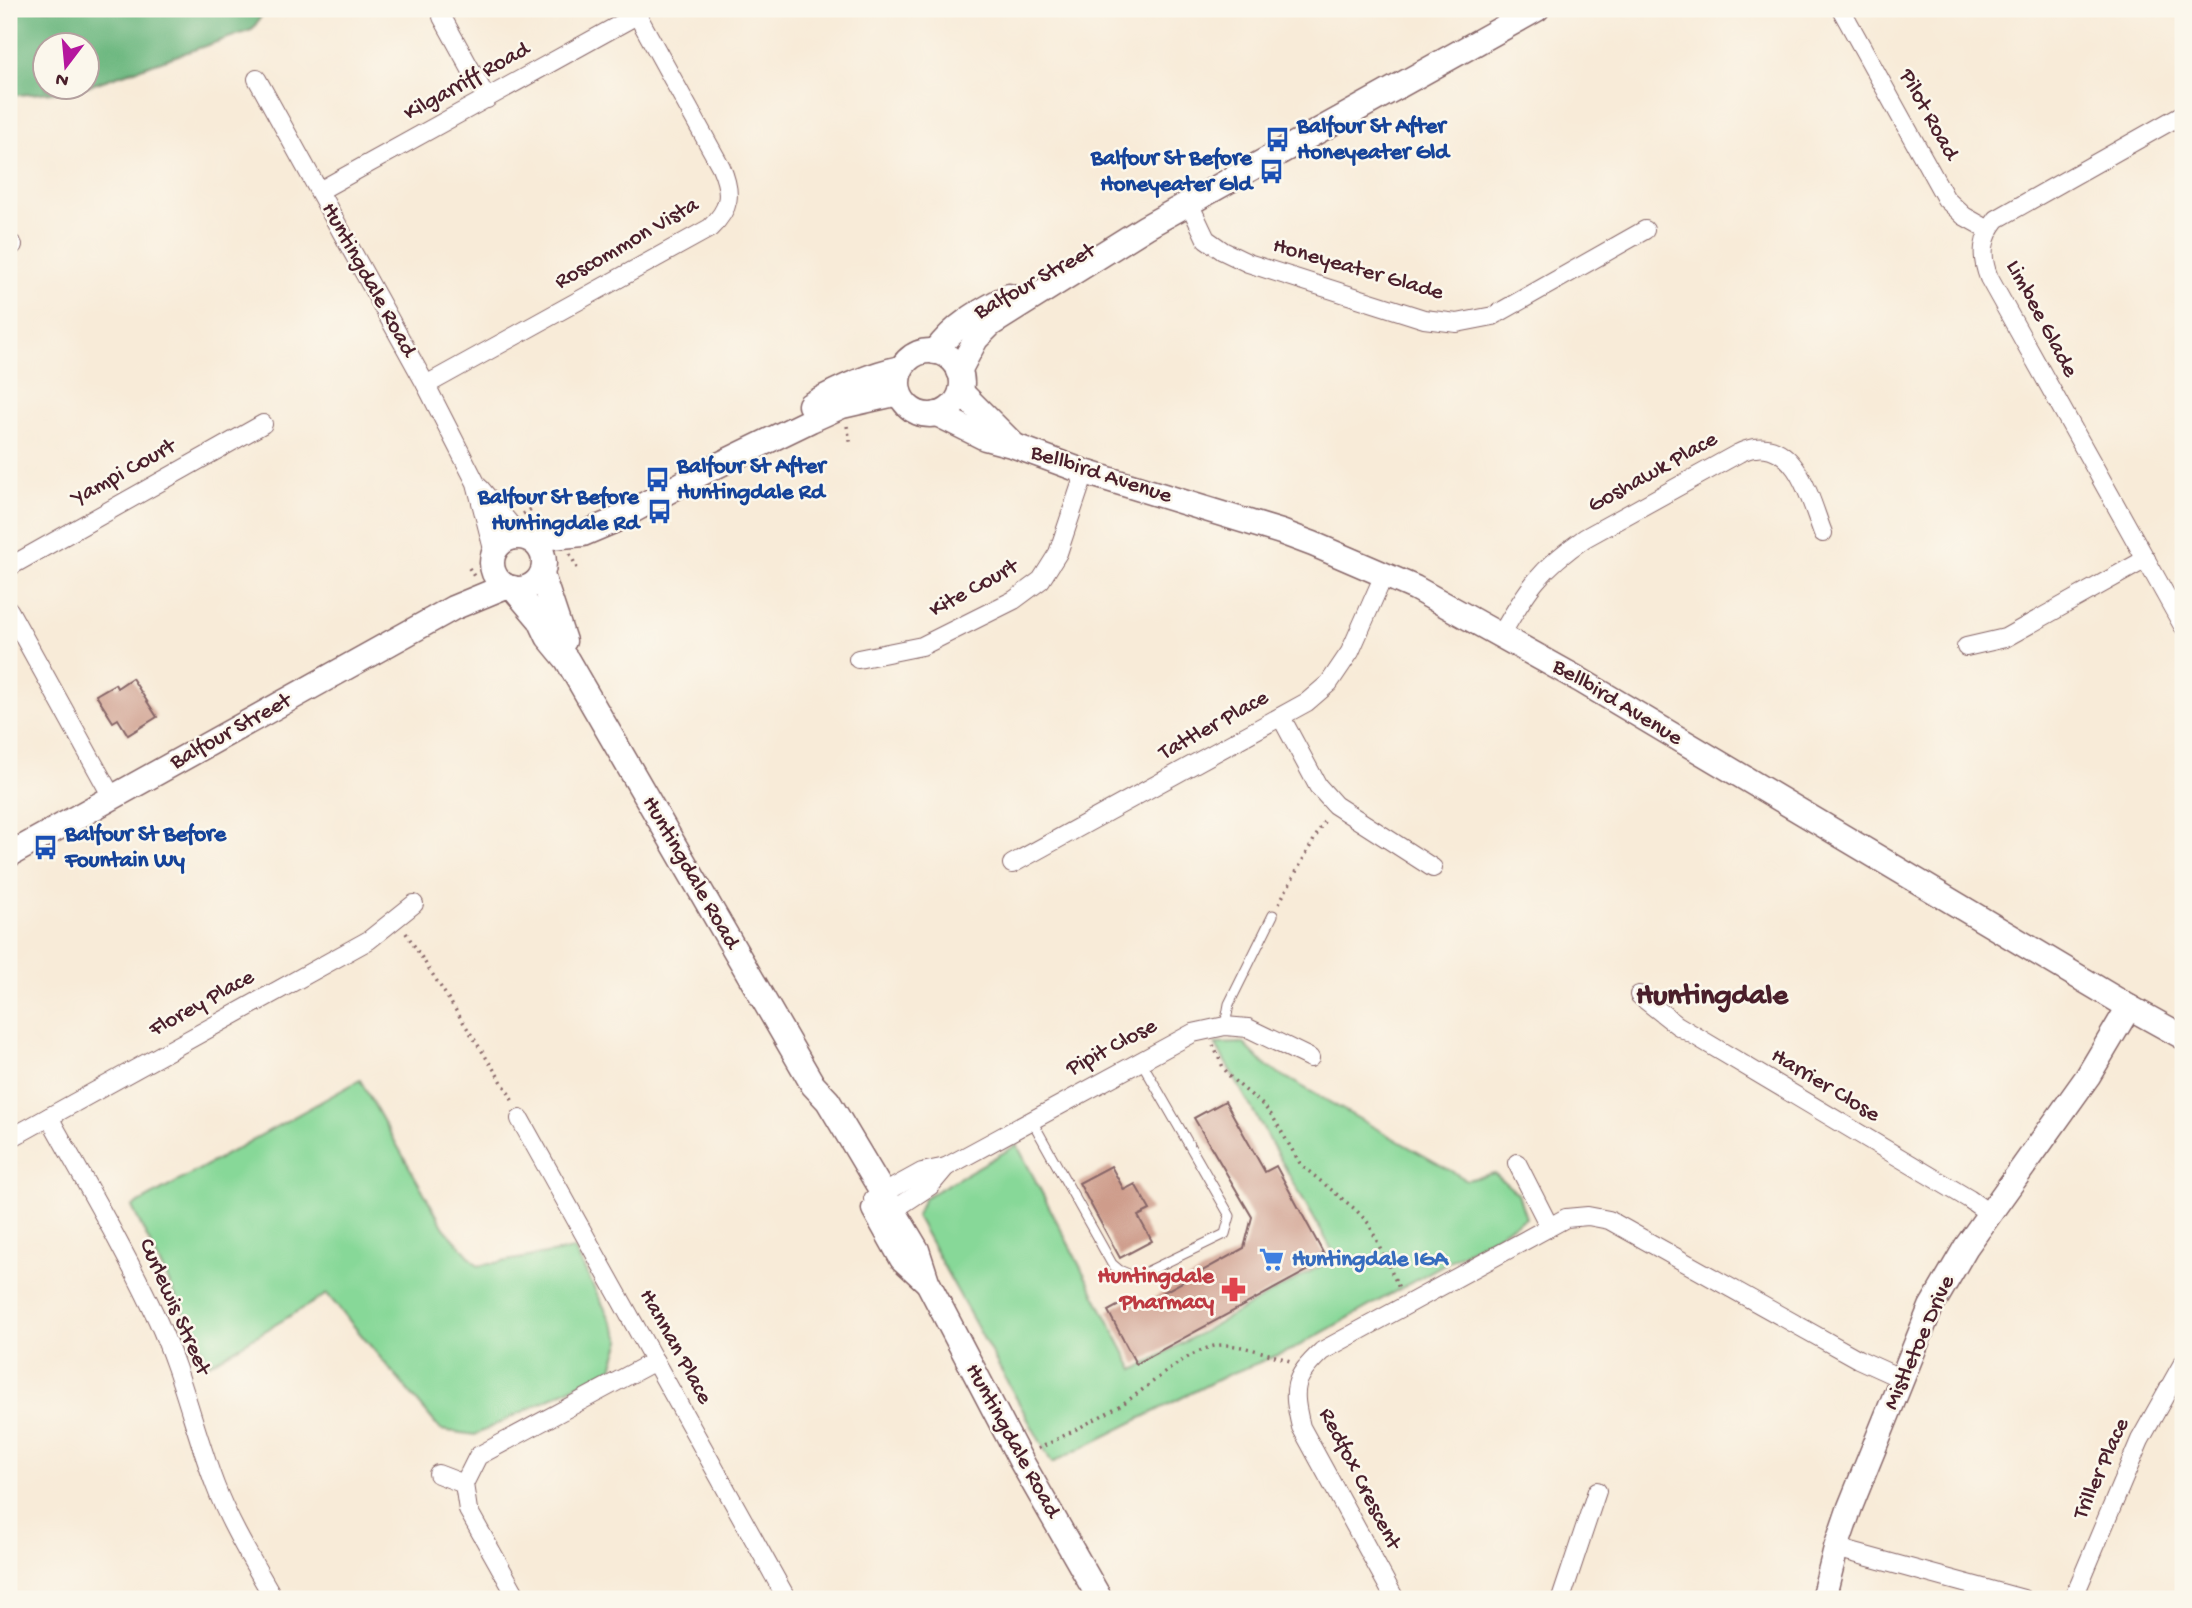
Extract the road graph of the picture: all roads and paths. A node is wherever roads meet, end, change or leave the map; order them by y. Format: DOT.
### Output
graph roads {
  1 [pos="1537,9"];
  2 [pos="1841,9"];
  3 [pos="635,12"];
  4 [pos="442,17"];
  5 [pos="257,79"];
  6 [pos="487,99"];
  7 [pos="2183,114"];
  8 [pos="319,191"];
  9 [pos="1189,203"];
  10 [pos="1146,227"];
  11 [pos="1645,230"];
  12 [pos="1989,230"];
  13 [pos="935,352"];
  14 [pos="901,368"];
  15 [pos="960,382"];
  16 [pos="426,385"];
  17 [pos="899,393"];
  18 [pos="937,414"];
  19 [pos="263,424"];
  20 [pos="1015,446"];
  21 [pos="1085,472"];
  22 [pos="700,474"];
  23 [pos="476,483"];
  24 [pos="1823,533"];
  25 [pos="583,534"];
  26 [pos="526,538"];
  27 [pos="493,557"];
  28 [pos="2146,559"];
  29 [pos="9,567"];
  30 [pos="543,573"];
  31 [pos="1384,575"];
  32 [pos="509,587"];
  33 [pos="453,608"];
  34 [pos="9,610"];
  35 [pos="2183,626"];
  36 [pos="1501,635"];
  37 [pos="1966,647"];
  38 [pos="858,659"];
  39 [pos="567,660"];
  40 [pos="1281,717"];
  41 [pos="112,797"];
  42 [pos="1335,805"];
  43 [pos="9,855"];
  44 [pos="1012,864"];
  45 [pos="1433,868"];
  46 [pos="414,904"];
  47 [pos="1273,915"];
  48 [pos="396,919"];
  49 [pos="1639,995"];
  50 [pos="2136,1011"];
  51 [pos="1216,1028"];
  52 [pos="2183,1037"];
  53 [pos="1310,1058"];
  54 [pos="1140,1061"];
  55 [pos="49,1117"];
  56 [pos="520,1119"];
  57 [pos="1031,1119"];
  58 [pos="9,1139"];
  59 [pos="1517,1163"];
  60 [pos="882,1206"];
  61 [pos="1990,1214"];
  62 [pos="1549,1226"];
  63 [pos="1407,1304"];
  64 [pos="655,1361"];
  65 [pos="2183,1363"];
  66 [pos="1303,1369"];
  67 [pos="1902,1379"];
  68 [pos="1020,1458"];
  69 [pos="438,1474"];
  70 [pos="464,1484"];
  71 [pos="1597,1491"];
  72 [pos="1836,1548"];
  73 [pos="274,1599"];
  74 [pos="518,1599"];
  75 [pos="787,1599"];
  76 [pos="1100,1599"];
  77 [pos="1395,1599"];
  78 [pos="1561,1599"];
  79 [pos="1823,1599"];
  80 [pos="2023,1599"];
  81 [pos="2073,1599"];
  1 -- 9 [label="street, Balfour Street"];
  2 -- 12 [label="street, Pilot Road"];
  3 -- 6 [label="street, Kilgarriff Road"];
  3 -- 16 [label="street, Roscommon Vista"];
  4 -- 6 [label="street"];
  5 -- 8 [label="street, Huntingdale Road"];
  6 -- 8 [label="street, Kilgarriff Road"];
  7 -- 12 [label="street"];
  8 -- 16 [label="street, Huntingdale Road"];
  9 -- 10 [label="street, Balfour Street"];
  9 -- 11 [label="street, Honeyeater Glade"];
  10 -- 13 [label="street, Balfour Street"];
  10 -- 15 [label="street, Balfour Street"];
  12 -- 28 [label="street, Limbee Glade"];
  13 -- 14 [label="street, Balfour Street"];
  13 -- 15 [label="street"];
  14 -- 17 [label="street"];
  14 -- 22 [label="street, Balfour Street"];
  15 -- 18 [label="street, Balfour Street"];
  15 -- 20 [label="street, Bellbird Avenue"];
  16 -- 23 [label="street, Huntingdale Road"];
  17 -- 18 [label="street"];
  17 -- 22 [label="street, Balfour Street"];
  18 -- 20 [label="street, Bellbird Avenue"];
  19 -- 29 [label="street, Yampi Court"];
  20 -- 21 [label="street, Bellbird Avenue"];
  21 -- 31 [label="street, Bellbird Avenue"];
  21 -- 38 [label="street, Kite Court"];
  22 -- 25 [label="street, Balfour Street"];
  23 -- 26 [label="street, Huntingdale Road"];
  23 -- 27 [label="street, Huntingdale Road"];
  24 -- 36 [label="street, Goshawk Place"];
  25 -- 26 [label="street, Balfour Street"];
  25 -- 30 [label="street, Balfour Street"];
  26 -- 27 [label="street"];
  26 -- 30 [label="street"];
  27 -- 32 [label="street"];
  27 -- 33 [label="street, Balfour Street"];
  28 -- 35 [label="street, Limbee Glade"];
  28 -- 37 [label="street"];
  30 -- 32 [label="street"];
  30 -- 39 [label="street, Huntingdale Road"];
  31 -- 36 [label="street, Bellbird Avenue"];
  31 -- 40 [label="street, Tattler Place"];
  32 -- 33 [label="street, Balfour Street"];
  32 -- 39 [label="street, Huntingdale Road"];
  33 -- 41 [label="street, Balfour Street"];
  34 -- 41 [label="street"];
  36 -- 50 [label="street, Bellbird Avenue"];
  39 -- 60 [label="street, Huntingdale Road"];
  40 -- 42 [label="street"];
  40 -- 44 [label="street, Tattler Place"];
  41 -- 43 [label="street, Balfour Street"];
  42 -- 45 [label="street"];
  42 -- 47 [label="path"];
  46 -- 48 [label="street, Florey Place"];
  47 -- 51 [label="lane"];
  48 -- 55 [label="street, Florey Place"];
  48 -- 56 [label="path"];
  49 -- 61 [label="street, Harrier Close"];
  50 -- 52 [label="street, Bellbird Avenue"];
  50 -- 61 [label="street, Mistletoe Drive"];
  51 -- 53 [label="street"];
  51 -- 54 [label="street, Pipit Close"];
  51 -- 63 [label="path"];
  54 -- 57 [label="street, Pipit Close"];
  54 -- 57 [label="lane"];
  55 -- 58 [label="street, Florey Place"];
  55 -- 73 [label="street, Curlewis Street"];
  56 -- 64 [label="street, Hannan Place"];
  57 -- 60 [label="street, Pipit Close"];
  59 -- 62 [label="street"];
  60 -- 68 [label="street, Huntingdale Road"];
  61 -- 67 [label="street, Mistletoe Drive"];
  62 -- 63 [label="street"];
  62 -- 67 [label="street"];
  63 -- 66 [label="street"];
  64 -- 70 [label="street"];
  64 -- 75 [label="street, Hannan Place"];
  65 -- 81 [label="street, Triller Place"];
  66 -- 68 [label="path"];
  66 -- 77 [label="street, Redfox Crescent"];
  67 -- 72 [label="street, Mistletoe Drive"];
  68 -- 76 [label="street, Huntingdale Road"];
  69 -- 70 [label="street"];
  70 -- 74 [label="street"];
  71 -- 78 [label="street"];
  72 -- 79 [label="street, Mistletoe Drive"];
  72 -- 80 [label="street"];
}
